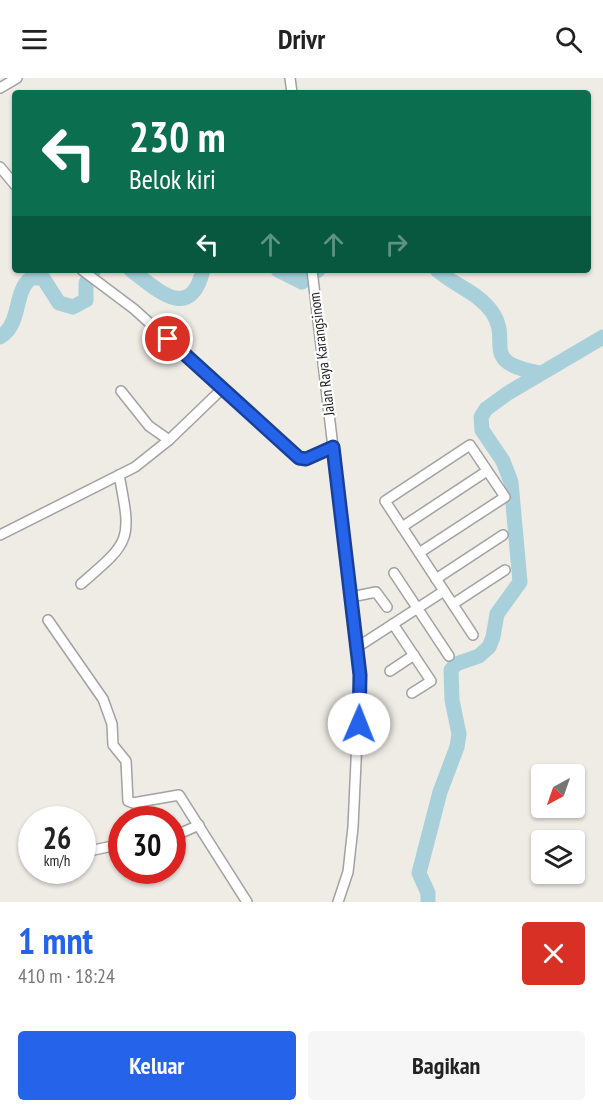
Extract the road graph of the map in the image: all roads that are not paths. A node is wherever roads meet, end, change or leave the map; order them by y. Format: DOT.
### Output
graph roads {
  1 [pos="17,78"];
  2 [pos="0,88"];
  3 [pos="0,167"];
  4 [pos="12,181"];
  5 [pos="86,273"];
  6 [pos="312,273"];
  7 [pos="222,389"];
  8 [pos="121,391"];
  9 [pos="169,440"];
  10 [pos="333,447"];
  11 [pos="487,471"];
  12 [pos="119,475"];
  13 [pos="402,527"];
  14 [pos="0,535"];
  15 [pos="503,535"];
  16 [pos="419,553"];
  17 [pos="506,570"];
  18 [pos="394,573"];
  19 [pos="436,579"];
  20 [pos="81,584"];
  21 [pos="444,591"];
  22 [pos="351,597"];
  23 [pos="453,604"];
  24 [pos="387,607"];
  25 [pos="417,608"];
  26 [pos="48,620"];
  27 [pos="393,624"];
  28 [pos="473,635"];
  29 [pos="356,648"];
  30 [pos="414,655"];
  31 [pos="449,656"];
  32 [pos="390,671"];
  33 [pos="412,693"];
  34 [pos="199,825"];
  35 [pos="186,831"];
  36 [pos="247,902"];
  37 [pos="338,902"];
  1 -- 2 [label="street"];
  3 -- 4 [label="street"];
  5 -- 7 [label="street"];
  6 -- 10 [label="street, Jalan Raya Karangsinom"];
  7 -- 9 [label="street"];
  7 -- 10 [label="street"];
  8 -- 9 [label="street"];
  9 -- 12 [label="street"];
  10 -- 22 [label="street, Jalan Raya Karangsinom"];
  11 -- 13 [label="street"];
  11 -- 13 [label="street"];
  11 -- 16 [label="street"];
  12 -- 14 [label="street"];
  12 -- 20 [label="street"];
  13 -- 16 [label="street"];
  15 -- 19 [label="street"];
  16 -- 19 [label="street"];
  17 -- 23 [label="street"];
  18 -- 25 [label="street"];
  19 -- 21 [label="street"];
  21 -- 23 [label="street"];
  21 -- 25 [label="street"];
  22 -- 24 [label="street"];
  22 -- 29 [label="street, Jalan Raya Karangsinom"];
  23 -- 28 [label="street"];
  25 -- 27 [label="street"];
  25 -- 31 [label="street"];
  26 -- 34 [label="street"];
  27 -- 29 [label="street"];
  27 -- 30 [label="street"];
  29 -- 37 [label="street, Jalan Raya Karangsinom"];
  30 -- 32 [label="street"];
  30 -- 33 [label="street"];
  34 -- 35 [label="street"];
  34 -- 36 [label="street"];
}
